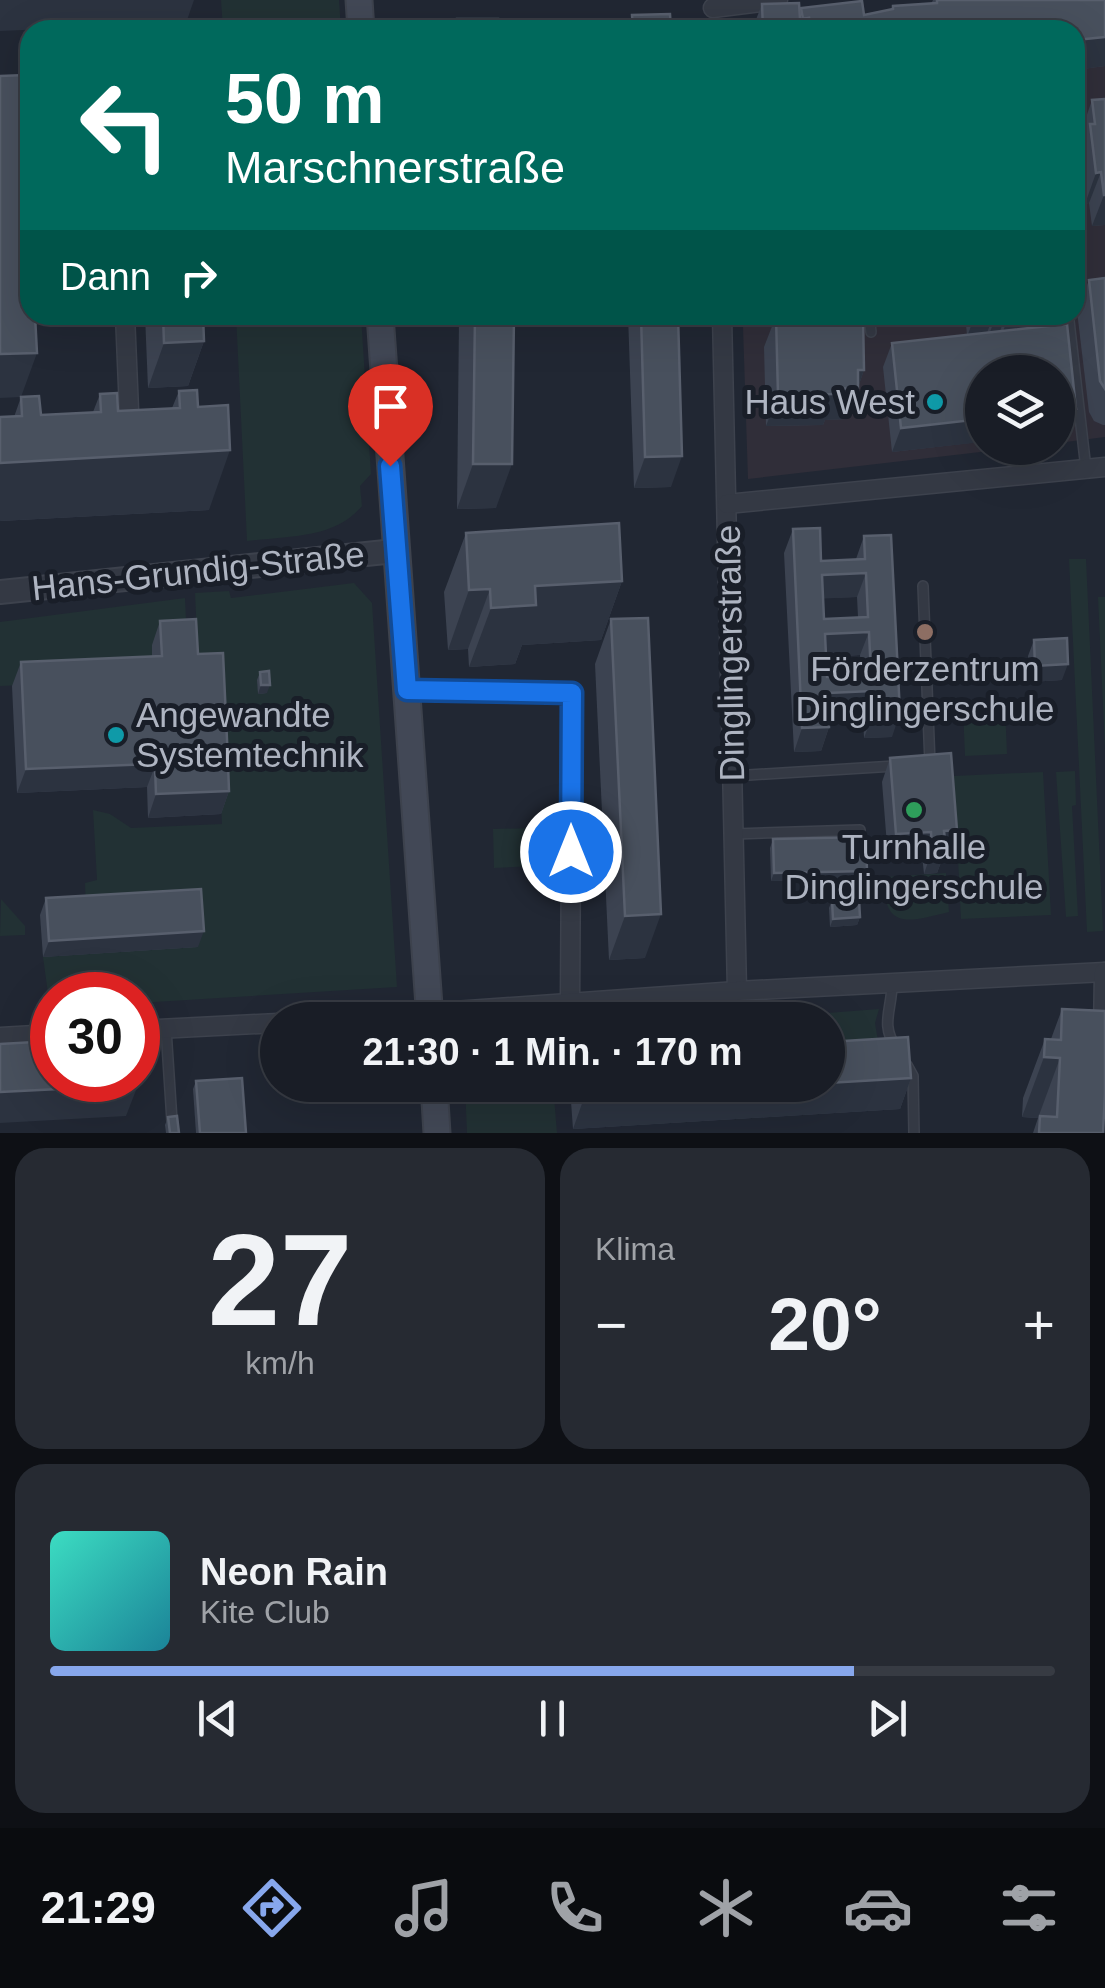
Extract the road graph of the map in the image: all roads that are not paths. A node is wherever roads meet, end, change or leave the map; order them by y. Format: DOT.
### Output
graph roads {
  1 [pos="778,0"];
  2 [pos="712,4"];
  3 [pos="125,325"];
  4 [pos="381,325"];
  5 [pos="722,325"];
  6 [pos="870,325"];
  7 [pos="1071,325"];
  8 [pos="870,332"];
  9 [pos="112,442"];
  10 [pos="1096,468"];
  11 [pos="727,504"];
  12 [pos="396,551"];
  13 [pos="923,586"];
  14 [pos="0,592"];
  15 [pos="407,690"];
  16 [pos="733,776"];
  17 [pos="860,830"];
  18 [pos="734,834"];
  19 [pos="1104,972"];
  20 [pos="892,984"];
  21 [pos="737,991"];
  22 [pos="429,1002"];
  23 [pos="570,1002"];
  24 [pos="260,1023"];
  25 [pos="160,1028"];
  26 [pos="166,1028"];
  27 [pos="30,1035"];
  28 [pos="0,1036"];
  29 [pos="1102,1045"];
  30 [pos="435,1102"];
  31 [pos="172,1121"];
  32 [pos="437,1133"];
  33 [pos="914,1133"];
  1 -- 2 [label="street"];
  3 -- 9 [label="street"];
  4 -- 12 [label="main road"];
  5 -- 11 [label="street, Dinglingerstraße"];
  6 -- 8 [label="lane"];
  7 -- 10 [label="lane"];
  10 -- 11 [label="street"];
  11 -- 16 [label="street, Dinglingerstraße"];
  12 -- 14 [label="street, Hans-Grundig-Straße"];
  12 -- 15 [label="main road"];
  13 -- 16 [label="lane"];
  15 -- 22 [label="main road"];
  15 -- 23 [label="street"];
  16 -- 18 [label="street, Dinglingerstraße"];
  17 -- 18 [label="lane"];
  18 -- 21 [label="street, Dinglingerstraße"];
  19 -- 20 [label="street"];
  19 -- 29 [label="street"];
  20 -- 21 [label="street"];
  20 -- 33 [label="lane"];
  21 -- 23 [label="street"];
  24 -- 26 [label="street"];
  25 -- 26 [label="street"];
  26 -- 31 [label="lane"];
  27 -- 28 [label="street"];
  30 -- 32 [label="main road"];
}
